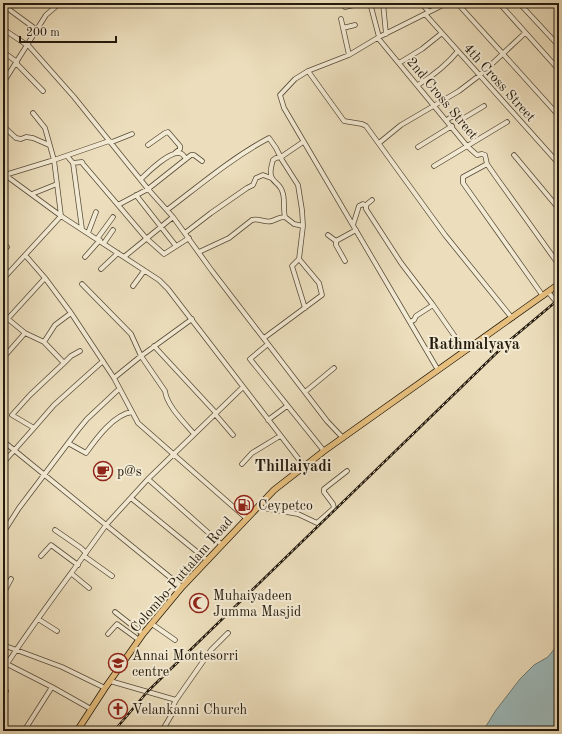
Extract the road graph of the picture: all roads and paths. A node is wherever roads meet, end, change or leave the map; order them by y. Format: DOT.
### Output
graph roads {
  1 [pos="60,3"];
  2 [pos="344,3"];
  3 [pos="363,3"];
  4 [pos="370,3"];
  5 [pos="383,3"];
  6 [pos="421,3"];
  7 [pos="447,3"];
  8 [pos="457,3"];
  9 [pos="499,3"];
  10 [pos="519,3"];
  11 [pos="3,5"];
  12 [pos="427,13"];
  13 [pos="341,19"];
  14 [pos="355,25"];
  15 [pos="343,28"];
  16 [pos="3,29"];
  17 [pos="37,30"];
  18 [pos="442,33"];
  19 [pos="525,33"];
  20 [pos="386,34"];
  21 [pos="379,38"];
  22 [pos="28,45"];
  23 [pos="559,46"];
  24 [pos="458,51"];
  25 [pos="3,52"];
  26 [pos="503,54"];
  27 [pos="349,55"];
  28 [pos="17,62"];
  29 [pos="399,63"];
  30 [pos="559,70"];
  31 [pos="308,71"];
  32 [pos="480,75"];
  33 [pos="5,76"];
  34 [pos="3,84"];
  35 [pos="418,85"];
  36 [pos="43,90"];
  37 [pos="435,106"];
  38 [pos="484,106"];
  39 [pos="33,113"];
  40 [pos="559,116"];
  41 [pos="447,120"];
  42 [pos="507,122"];
  43 [pos="3,126"];
  44 [pos="452,126"];
  45 [pos="132,134"];
  46 [pos="109,141"];
  47 [pos="303,142"];
  48 [pos="379,143"];
  49 [pos="49,145"];
  50 [pos="148,145"];
  51 [pos="467,146"];
  52 [pos="418,147"];
  53 [pos="173,154"];
  54 [pos="514,155"];
  55 [pos="67,156"];
  56 [pos="281,157"];
  57 [pos="186,158"];
  58 [pos="54,160"];
  59 [pos="202,161"];
  60 [pos="73,163"];
  61 [pos="487,164"];
  62 [pos="559,164"];
  63 [pos="434,166"];
  64 [pos="271,178"];
  65 [pos="141,179"];
  66 [pos="57,184"];
  67 [pos="148,189"];
  68 [pos="32,194"];
  69 [pos="136,195"];
  70 [pos="372,200"];
  71 [pos="118,205"];
  72 [pos="366,206"];
  73 [pos="559,209"];
  74 [pos="167,210"];
  75 [pos="96,212"];
  76 [pos="61,216"];
  77 [pos="113,217"];
  78 [pos="173,217"];
  79 [pos="285,217"];
  80 [pos="353,225"];
  81 [pos="302,226"];
  82 [pos="160,227"];
  83 [pos="82,229"];
  84 [pos="113,230"];
  85 [pos="356,230"];
  86 [pos="88,233"];
  87 [pos="185,233"];
  88 [pos="328,235"];
  89 [pos="146,238"];
  90 [pos="189,238"];
  91 [pos="100,241"];
  92 [pos="336,242"];
  93 [pos="176,246"];
  94 [pos="7,247"];
  95 [pos="3,250"];
  96 [pos="199,252"];
  97 [pos="118,253"];
  98 [pos="25,255"];
  99 [pos="85,257"];
  100 [pos="124,257"];
  101 [pos="299,259"];
  102 [pos="344,261"];
  103 [pos="559,265"];
  104 [pos="100,269"];
  105 [pos="144,271"];
  106 [pos="45,278"];
  107 [pos="3,279"];
  108 [pos="82,284"];
  109 [pos="559,284"];
  110 [pos="133,286"];
  111 [pos="548,292"];
  112 [pos="543,296"];
  113 [pos="433,305"];
  114 [pos="559,305"];
  115 [pos="305,308"];
  116 [pos="71,313"];
  117 [pos="512,318"];
  118 [pos="8,319"];
  119 [pos="192,319"];
  120 [pos="410,322"];
  121 [pos="3,324"];
  122 [pos="25,333"];
  123 [pos="264,338"];
  124 [pos="44,342"];
  125 [pos="268,344"];
  126 [pos="154,346"];
  127 [pos="80,351"];
  128 [pos="465,351"];
  129 [pos="141,356"];
  130 [pos="3,358"];
  131 [pos="103,361"];
  132 [pos="64,363"];
  133 [pos="334,368"];
  134 [pos="438,370"];
  135 [pos="114,378"];
  136 [pos="243,387"];
  137 [pos="119,389"];
  138 [pos="306,392"];
  139 [pos="287,406"];
  140 [pos="132,412"];
  141 [pos="216,414"];
  142 [pos="268,420"];
  143 [pos="34,428"];
  144 [pos="194,434"];
  145 [pos="233,435"];
  146 [pos="280,436"];
  147 [pos="343,438"];
  148 [pos="3,441"];
  149 [pos="68,443"];
  150 [pos="14,451"];
  151 [pos="324,451"];
  152 [pos="174,454"];
  153 [pos="3,463"];
  154 [pos="242,464"];
  155 [pos="304,466"];
  156 [pos="347,471"];
  157 [pos="45,475"];
  158 [pos="148,479"];
  159 [pos="131,498"];
  160 [pos="258,507"];
  161 [pos="246,518"];
  162 [pos="106,525"];
  163 [pos="55,530"];
  164 [pos="3,533"];
  165 [pos="221,544"];
  166 [pos="85,554"];
  167 [pos="41,556"];
  168 [pos="146,558"];
  169 [pos="207,560"];
  170 [pos="78,565"];
  171 [pos="72,574"];
  172 [pos="112,576"];
  173 [pos="11,579"];
  174 [pos="182,587"];
  175 [pos="89,588"];
  176 [pos="3,594"];
  177 [pos="115,612"];
  178 [pos="38,619"];
  179 [pos="152,624"];
  180 [pos="57,631"];
  181 [pos="228,633"];
  182 [pos="108,634"];
  183 [pos="143,634"];
  184 [pos="139,640"];
  185 [pos="175,640"];
  186 [pos="3,645"];
  187 [pos="15,650"];
  188 [pos="7,664"];
  189 [pos="3,670"];
  190 [pos="110,681"];
  191 [pos="52,687"];
  192 [pos="105,688"];
  193 [pos="176,700"];
  194 [pos="91,710"];
  195 [pos="24,731"];
  196 [pos="77,731"];
  197 [pos="162,731"];
  1 -- 17 [label="street"];
  2 -- 3 [label="street"];
  4 -- 21 [label="street"];
  5 -- 20 [label="street"];
  6 -- 12 [label="street, 4th Cross Street"];
  7 -- 12 [label="street"];
  8 -- 26 [label="street"];
  9 -- 19 [label="street"];
  10 -- 23 [label="street"];
  11 -- 17 [label="street"];
  12 -- 18 [label="street, 4th Cross Street"];
  12 -- 20 [label="street"];
  13 -- 15 [label="street"];
  14 -- 15 [label="street"];
  15 -- 27 [label="street"];
  16 -- 22 [label="street"];
  17 -- 22 [label="street"];
  18 -- 24 [label="street, 4th Cross Street"];
  18 -- 29 [label="street"];
  19 -- 26 [label="street"];
  19 -- 30 [label="street"];
  20 -- 21 [label="street"];
  21 -- 27 [label="street"];
  21 -- 29 [label="street, 2nd Cross Street"];
  22 -- 28 [label="street"];
  22 -- 46 [label="street"];
  24 -- 32 [label="street, 4th Cross Street"];
  24 -- 35 [label="street"];
  25 -- 28 [label="street"];
  26 -- 32 [label="street"];
  26 -- 40 [label="street"];
  27 -- 31 [label="street"];
  28 -- 33 [label="street"];
  28 -- 36 [label="street"];
  29 -- 35 [label="street, 2nd Cross Street"];
  31 -- 47 [label="street"];
  31 -- 48 [label="street"];
  32 -- 37 [label="street"];
  32 -- 62 [label="street, 4th Cross Street"];
  33 -- 34 [label="street"];
  35 -- 37 [label="street, 2nd Cross Street"];
  37 -- 41 [label="street, 2nd Cross Street"];
  37 -- 48 [label="street"];
  38 -- 41 [label="street"];
  39 -- 49 [label="street"];
  41 -- 44 [label="street, 2nd Cross Street"];
  42 -- 51 [label="street"];
  43 -- 49 [label="street"];
  44 -- 51 [label="street, 2nd Cross Street"];
  44 -- 52 [label="street"];
  45 -- 46 [label="street"];
  46 -- 55 [label="street"];
  46 -- 65 [label="street"];
  47 -- 56 [label="street"];
  47 -- 80 [label="street"];
  48 -- 117 [label="street"];
  49 -- 58 [label="street"];
  50 -- 53 [label="street"];
  51 -- 61 [label="street, 2nd Cross Street"];
  51 -- 63 [label="street"];
  53 -- 57 [label="street"];
  53 -- 65 [label="street"];
  54 -- 73 [label="street"];
  55 -- 58 [label="street"];
  55 -- 60 [label="street"];
  56 -- 64 [label="street"];
  56 -- 74 [label="street"];
  56 -- 81 [label="street"];
  57 -- 59 [label="street"];
  57 -- 67 [label="street"];
  58 -- 66 [label="street"];
  58 -- 68 [label="street"];
  60 -- 71 [label="street"];
  60 -- 83 [label="street"];
  61 -- 103 [label="street, 2nd Cross Street"];
  61 -- 112 [label="street"];
  64 -- 79 [label="street"];
  64 -- 87 [label="street"];
  65 -- 67 [label="street"];
  66 -- 68 [label="street"];
  66 -- 76 [label="street"];
  67 -- 69 [label="street"];
  67 -- 74 [label="street"];
  68 -- 76 [label="street"];
  69 -- 71 [label="street"];
  69 -- 82 [label="street"];
  70 -- 72 [label="street"];
  71 -- 89 [label="street"];
  72 -- 80 [label="street"];
  72 -- 113 [label="street"];
  74 -- 78 [label="street"];
  75 -- 86 [label="street"];
  76 -- 83 [label="street"];
  76 -- 98 [label="street"];
  77 -- 91 [label="street"];
  78 -- 82 [label="street"];
  78 -- 87 [label="street"];
  79 -- 81 [label="street"];
  79 -- 96 [label="street"];
  80 -- 85 [label="street"];
  81 -- 101 [label="street"];
  82 -- 89 [label="street"];
  82 -- 93 [label="street"];
  83 -- 86 [label="street"];
  84 -- 91 [label="street"];
  85 -- 92 [label="street"];
  85 -- 120 [label="street"];
  86 -- 91 [label="street"];
  87 -- 90 [label="street"];
  88 -- 92 [label="street"];
  89 -- 93 [label="street"];
  89 -- 100 [label="street"];
  90 -- 93 [label="street"];
  90 -- 96 [label="street"];
  91 -- 97 [label="street"];
  91 -- 99 [label="street"];
  92 -- 102 [label="street"];
  94 -- 95 [label="street"];
  96 -- 123 [label="street"];
  97 -- 100 [label="street"];
  97 -- 104 [label="street"];
  98 -- 106 [label="street"];
  98 -- 107 [label="street"];
  100 -- 105 [label="street"];
  101 -- 115 [label="street"];
  101 -- 115 [label="street"];
  105 -- 110 [label="street"];
  105 -- 119 [label="street"];
  106 -- 116 [label="street"];
  106 -- 118 [label="street"];
  108 -- 129 [label="street"];
  109 -- 111 [label="highway, Colombo-Puttalam Road"];
  111 -- 112 [label="highway, Colombo-Puttalam Road"];
  111 -- 114 [label="street"];
  112 -- 117 [label="highway, Colombo-Puttalam Road"];
  113 -- 120 [label="street"];
  113 -- 128 [label="street"];
  115 -- 123 [label="street"];
  116 -- 124 [label="street"];
  116 -- 131 [label="street"];
  117 -- 128 [label="highway, Colombo-Puttalam Road"];
  118 -- 121 [label="street"];
  118 -- 122 [label="street"];
  119 -- 126 [label="street"];
  119 -- 136 [label="street"];
  120 -- 134 [label="street"];
  122 -- 124 [label="street"];
  122 -- 130 [label="street"];
  123 -- 125 [label="street"];
  124 -- 132 [label="street"];
  125 -- 138 [label="street"];
  125 -- 139 [label="street"];
  126 -- 129 [label="street"];
  126 -- 141 [label="street"];
  127 -- 132 [label="street"];
  128 -- 134 [label="highway, Colombo-Puttalam Road"];
  129 -- 135 [label="street"];
  129 -- 144 [label="street"];
  131 -- 135 [label="street"];
  131 -- 143 [label="street"];
  132 -- 143 [label="street"];
  133 -- 138 [label="street"];
  134 -- 147 [label="highway, Colombo-Puttalam Road"];
  135 -- 137 [label="street"];
  136 -- 141 [label="street"];
  136 -- 142 [label="street"];
  137 -- 140 [label="street"];
  137 -- 149 [label="street"];
  138 -- 147 [label="street"];
  139 -- 142 [label="street"];
  139 -- 151 [label="street"];
  140 -- 149 [label="street"];
  140 -- 152 [label="street"];
  141 -- 144 [label="street"];
  141 -- 145 [label="street"];
  142 -- 146 [label="street"];
  143 -- 150 [label="street"];
  144 -- 152 [label="street"];
  146 -- 154 [label="street"];
  146 -- 155 [label="street"];
  147 -- 151 [label="highway, Colombo-Puttalam Road"];
  148 -- 150 [label="street"];
  149 -- 157 [label="street"];
  150 -- 153 [label="street"];
  150 -- 157 [label="street"];
  151 -- 155 [label="highway, Colombo-Puttalam Road"];
  152 -- 158 [label="street"];
  152 -- 161 [label="street"];
  155 -- 160 [label="highway, Colombo-Puttalam Road"];
  156 -- 160 [label="street"];
  157 -- 162 [label="street"];
  157 -- 164 [label="street"];
  158 -- 159 [label="street"];
  158 -- 165 [label="street"];
  159 -- 162 [label="street"];
  159 -- 169 [label="street"];
  160 -- 161 [label="highway, Colombo-Puttalam Road"];
  161 -- 165 [label="highway, Colombo-Puttalam Road"];
  162 -- 166 [label="street"];
  162 -- 168 [label="street"];
  162 -- 174 [label="street"];
  163 -- 166 [label="street"];
  165 -- 169 [label="highway, Colombo-Puttalam Road"];
  166 -- 170 [label="street"];
  166 -- 172 [label="street"];
  167 -- 170 [label="street"];
  169 -- 174 [label="highway, Colombo-Puttalam Road"];
  170 -- 171 [label="street"];
  171 -- 175 [label="street"];
  171 -- 178 [label="street"];
  173 -- 176 [label="street"];
  174 -- 179 [label="highway, Colombo-Puttalam Road"];
  177 -- 183 [label="street"];
  178 -- 180 [label="street"];
  178 -- 187 [label="street"];
  179 -- 183 [label="highway, Colombo-Puttalam Road"];
  179 -- 185 [label="street"];
  181 -- 193 [label="street"];
  182 -- 184 [label="street"];
  183 -- 184 [label="highway, Colombo-Puttalam Road"];
  184 -- 190 [label="highway, Colombo-Puttalam Road"];
  186 -- 187 [label="street"];
  187 -- 188 [label="street"];
  187 -- 192 [label="street"];
  188 -- 189 [label="street"];
  188 -- 191 [label="street"];
  190 -- 192 [label="highway, Colombo-Puttalam Road"];
  190 -- 193 [label="street"];
  191 -- 194 [label="street"];
  191 -- 195 [label="street"];
  192 -- 194 [label="highway, Colombo-Puttalam Road"];
  193 -- 197 [label="street"];
  194 -- 196 [label="highway, Colombo-Puttalam Road"];
}
